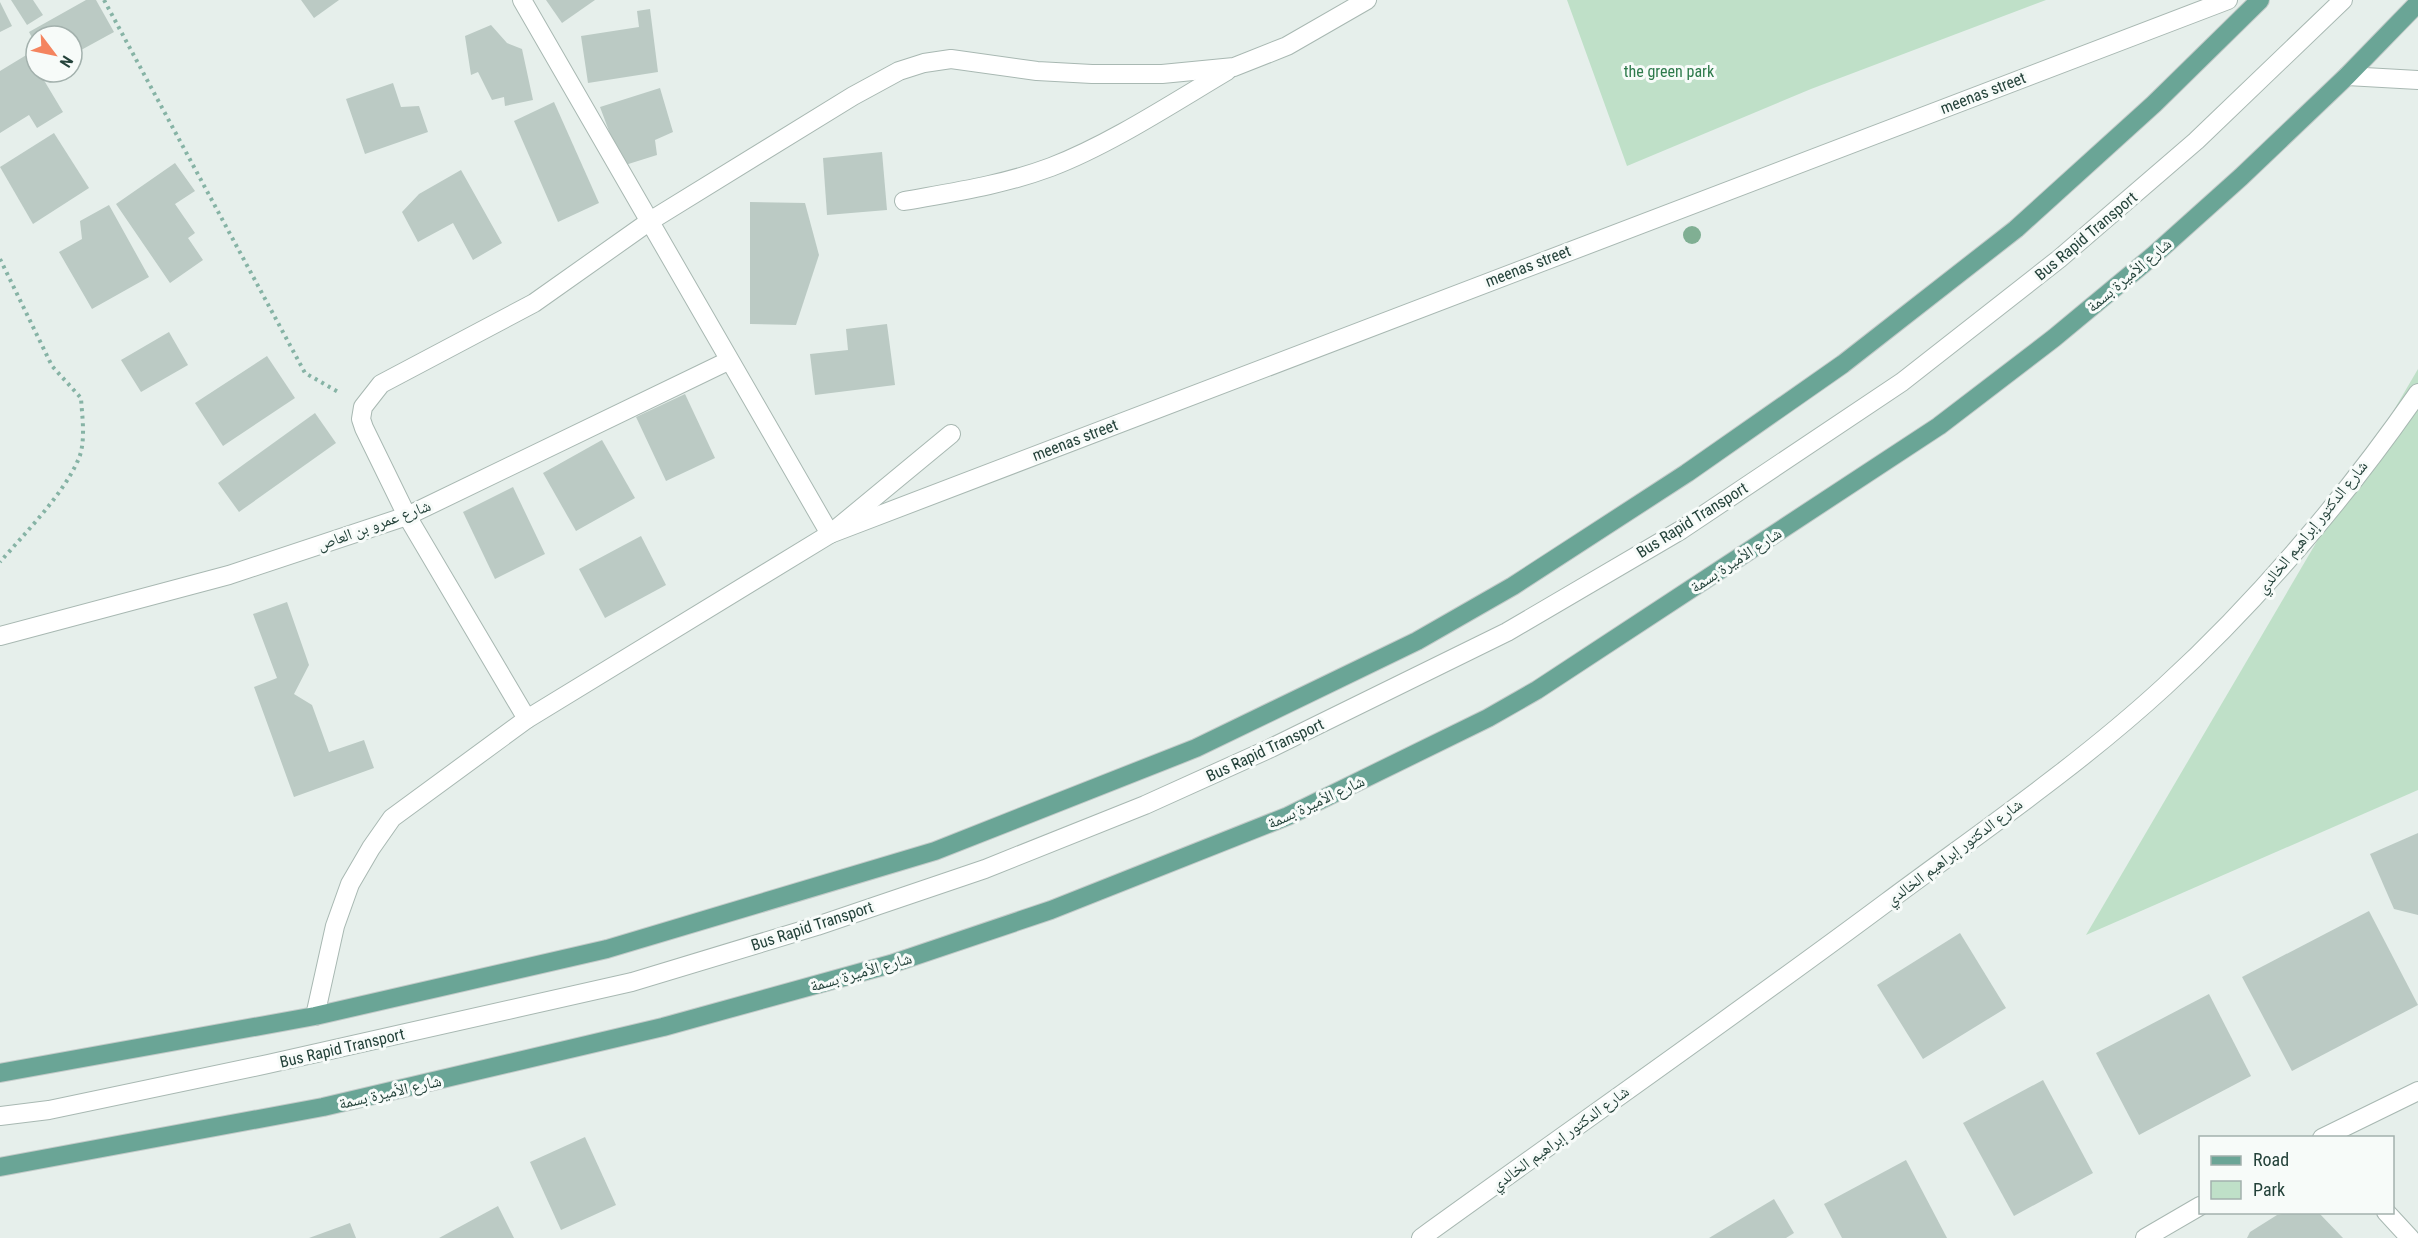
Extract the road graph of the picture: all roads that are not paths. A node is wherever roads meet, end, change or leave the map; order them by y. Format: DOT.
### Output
graph roads {
  1 [pos="522,0"];
  2 [pos="1366,0"];
  3 [pos="2228,0"];
  4 [pos="2260,0"];
  5 [pos="2343,0"];
  6 [pos="2418,3"];
  7 [pos="1234,67"];
  8 [pos="2347,76"];
  9 [pos="2418,80"];
  10 [pos="904,201"];
  11 [pos="650,221"];
  12 [pos="728,361"];
  13 [pos="2418,393"];
  14 [pos="951,434"];
  15 [pos="407,516"];
  16 [pos="830,534"];
  17 [pos="0,636"];
  18 [pos="527,719"];
  19 [pos="315,1016"];
  20 [pos="0,1073"];
  21 [pos="2418,1091"];
  22 [pos="0,1116"];
  23 [pos="2324,1136"];
  24 [pos="0,1167"];
  25 [pos="2199,1207"];
  26 [pos="2388,1214"];
  27 [pos="2157,1235"];
  28 [pos="1421,1238"];
  29 [pos="2410,1238"];
  1 -- 11 [label="street"];
  2 -- 7 [label="street"];
  3 -- 16 [label="street, meenas street"];
  4 -- 19 [label="main road"];
  5 -- 22 [label="street, Bus Rapid Transport"];
  6 -- 8 [label="main road, شارع الأميرة بسمة"];
  7 -- 10 [label="street"];
  7 -- 11 [label="street"];
  8 -- 9 [label="street"];
  8 -- 24 [label="main road, شارع الأميرة بسمة"];
  11 -- 12 [label="street"];
  11 -- 15 [label="street"];
  12 -- 15 [label="street, شارع عمرو بن العاص"];
  12 -- 16 [label="street"];
  13 -- 28 [label="street, شارع الدكتور إبراهيم الخالدي"];
  14 -- 16 [label="street"];
  15 -- 17 [label="street, شارع عمرو بن العاص"];
  15 -- 18 [label="street"];
  16 -- 18 [label="street"];
  18 -- 19 [label="street"];
  19 -- 20 [label="main road"];
  21 -- 23 [label="street"];
  25 -- 27 [label="street"];
  26 -- 29 [label="street"];
}
